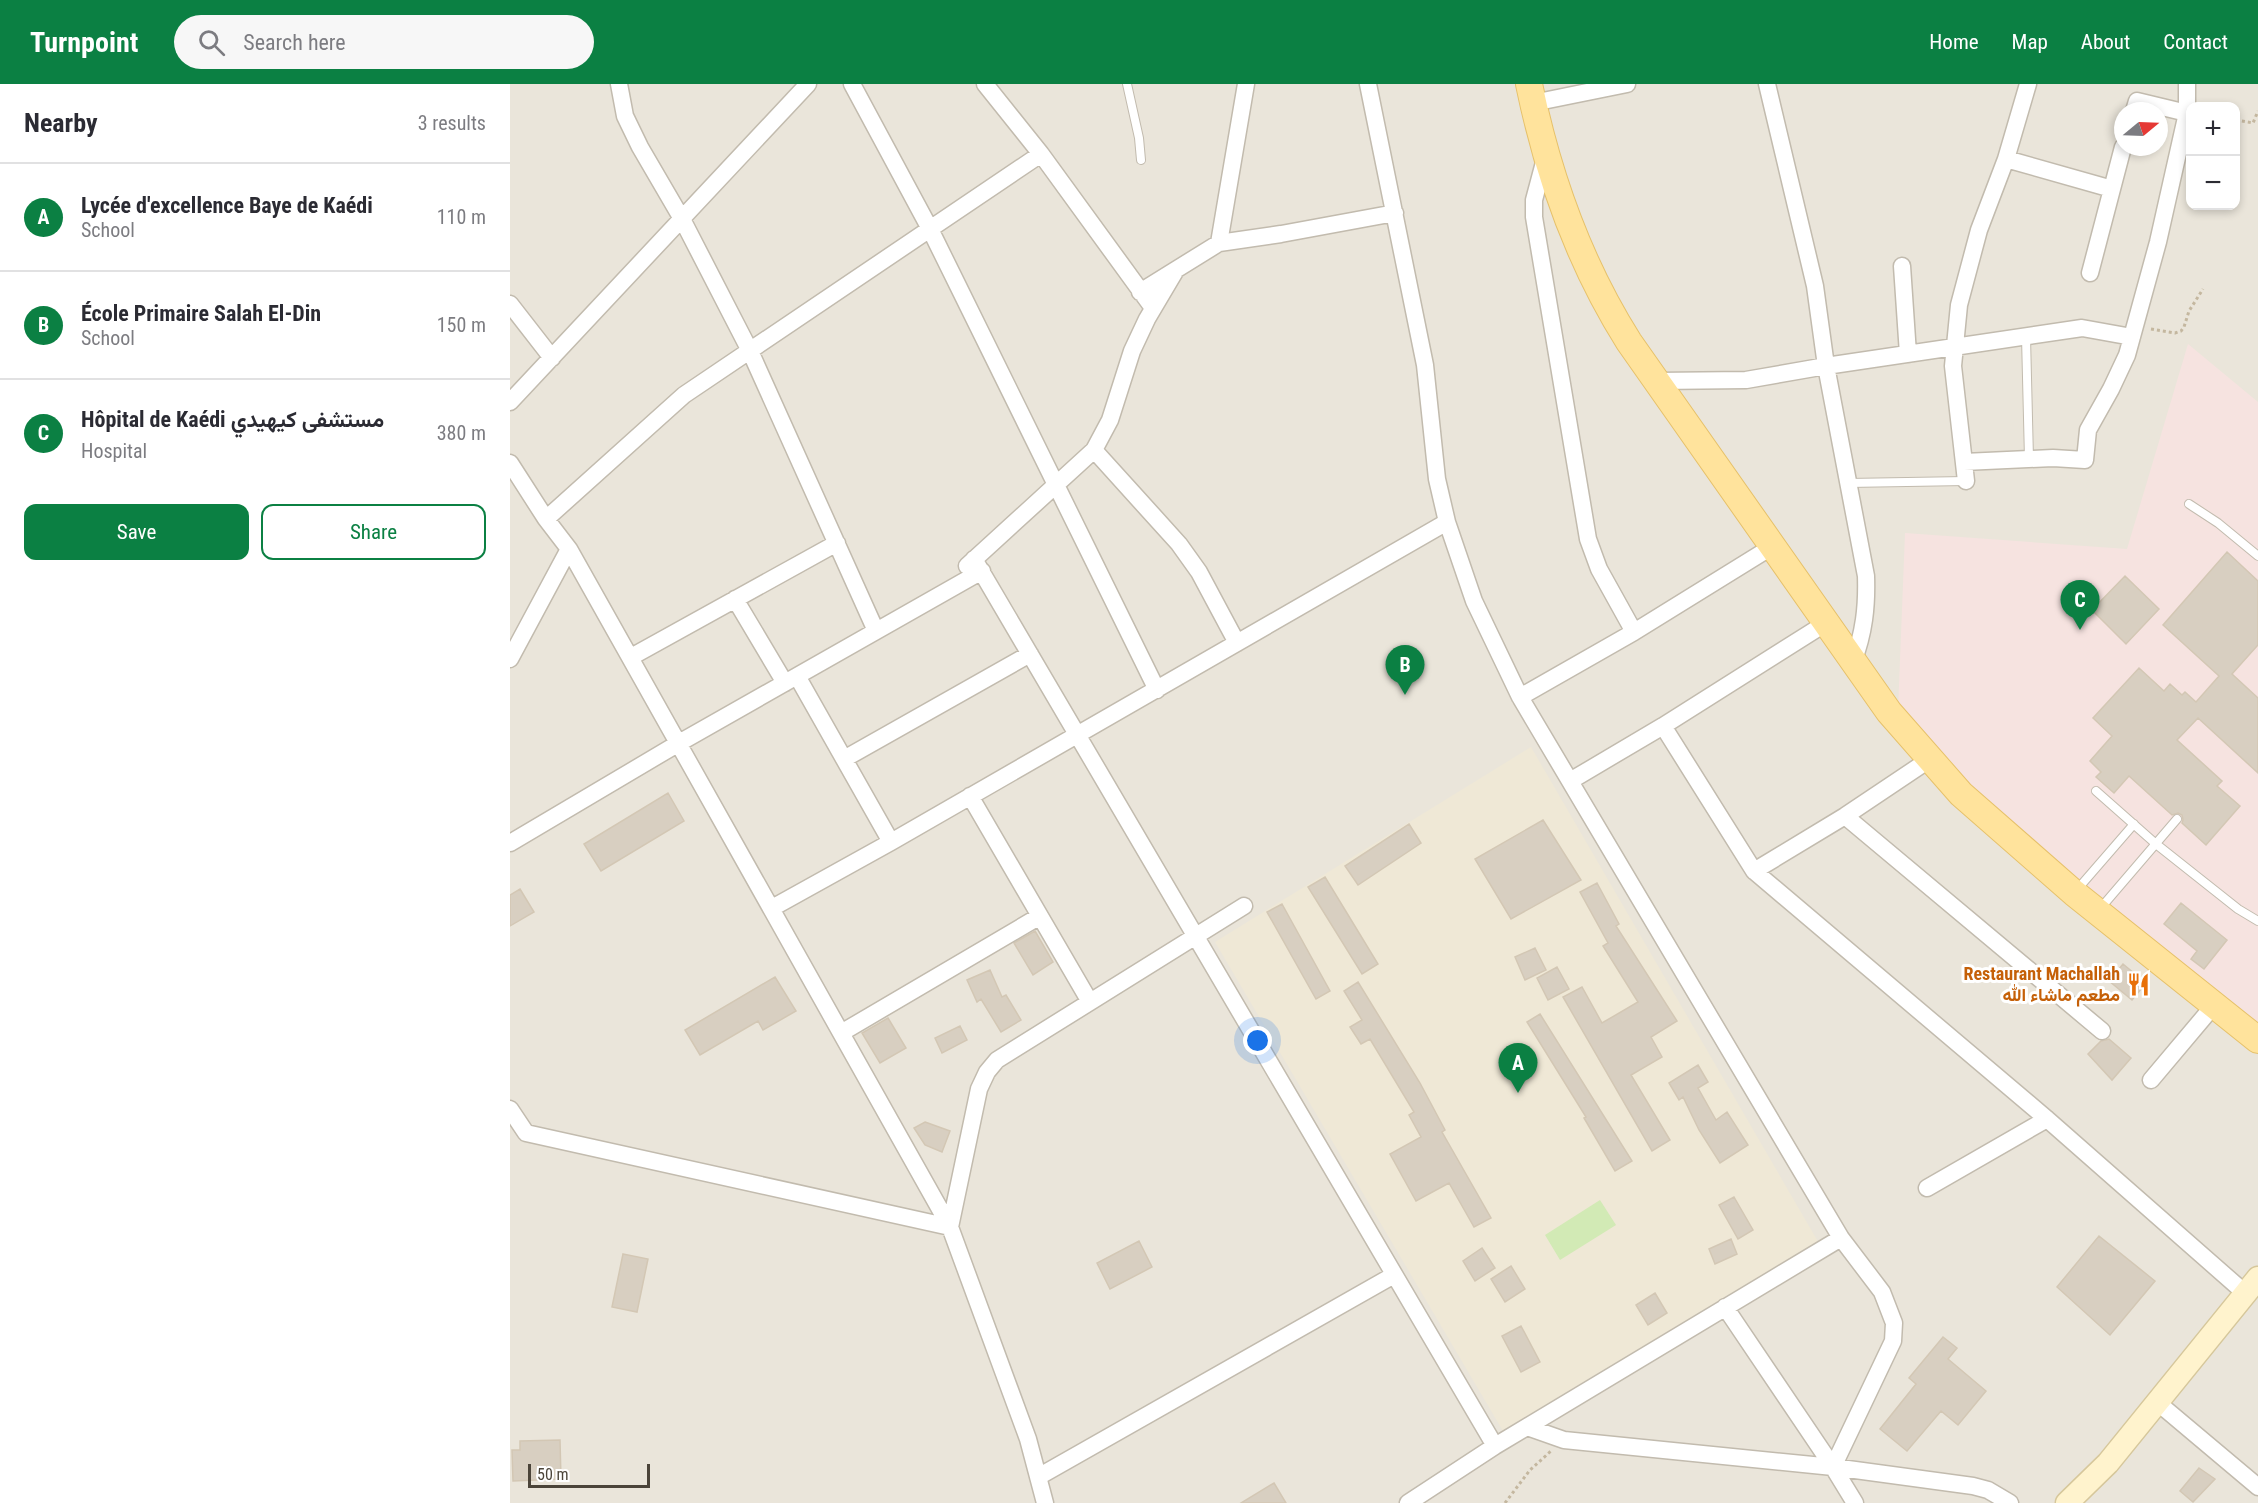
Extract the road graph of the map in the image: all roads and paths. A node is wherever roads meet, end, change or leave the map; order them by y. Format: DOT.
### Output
graph roads {
  1 [pos="619,84"];
  2 [pos="808,84"];
  3 [pos="852,84"];
  4 [pos="985,84"];
  5 [pos="1127,84"];
  6 [pos="1246,84"];
  7 [pos="1368,84"];
  8 [pos="1627,84"];
  9 [pos="1767,84"];
  10 [pos="2028,84"];
  11 [pos="2187,84"];
  12 [pos="1531,93"];
  13 [pos="2187,102"];
  14 [pos="2168,108"];
  15 [pos="2258,111"];
  16 [pos="2186,113"];
  17 [pos="2186,117"];
  18 [pos="2240,121"];
  19 [pos="1546,152"];
  20 [pos="1041,154"];
  21 [pos="2121,156"];
  22 [pos="2006,159"];
  23 [pos="1141,160"];
  24 [pos="2112,189"];
  25 [pos="1395,213"];
  26 [pos="682,219"];
  27 [pos="930,229"];
  28 [pos="1219,243"];
  29 [pos="1902,266"];
  30 [pos="1176,270"];
  31 [pos="2090,273"];
  32 [pos="2203,289"];
  33 [pos="1140,292"];
  34 [pos="510,304"];
  35 [pos="1153,308"];
  36 [pos="2133,331"];
  37 [pos="2026,337"];
  38 [pos="1955,348"];
  39 [pos="750,351"];
  40 [pos="1908,354"];
  41 [pos="552,358"];
  42 [pos="1826,366"];
  43 [pos="1657,381"];
  44 [pos="510,402"];
  45 [pos="1094,450"];
  46 [pos="2029,459"];
  47 [pos="1964,462"];
  48 [pos="510,463"];
  49 [pos="1966,482"];
  50 [pos="1848,483"];
  51 [pos="1055,484"];
  52 [pos="2189,504"];
  53 [pos="546,519"];
  54 [pos="1447,522"];
  55 [pos="837,543"];
  56 [pos="1773,546"];
  57 [pos="569,549"];
  58 [pos="2258,556"];
  59 [pos="978,565"];
  60 [pos="735,599"];
  61 [pos="1826,623"];
  62 [pos="876,631"];
  63 [pos="1634,632"];
  64 [pos="1237,643"];
  65 [pos="1030,654"];
  66 [pos="631,657"];
  67 [pos="510,659"];
  68 [pos="1853,662"];
  69 [pos="791,680"];
  70 [pos="1157,690"];
  71 [pos="1520,697"];
  72 [pos="1663,726"];
  73 [pos="1078,735"];
  74 [pos="679,743"];
  75 [pos="844,759"];
  76 [pos="1930,759"];
  77 [pos="1569,782"];
  78 [pos="2096,791"];
  79 [pos="970,796"];
  80 [pos="1845,816"];
  81 [pos="2177,819"];
  82 [pos="2134,824"];
  83 [pos="891,842"];
  84 [pos="510,843"];
  85 [pos="2156,844"];
  86 [pos="1754,871"];
  87 [pos="2074,893"];
  88 [pos="1244,906"];
  89 [pos="772,908"];
  90 [pos="2098,911"];
  91 [pos="1040,916"];
  92 [pos="2258,921"];
  93 [pos="1195,936"];
  94 [pos="1090,1002"];
  95 [pos="2215,1004"];
  96 [pos="2102,1031"];
  97 [pos="841,1033"];
  98 [pos="2258,1040"];
  99 [pos="2151,1080"];
  100 [pos="510,1109"];
  101 [pos="2047,1119"];
  102 [pos="1927,1188"];
  103 [pos="950,1227"];
  104 [pos="1841,1239"];
  105 [pos="1394,1275"];
  106 [pos="2252,1285"];
  107 [pos="1725,1307"];
  108 [pos="2157,1402"];
  109 [pos="1527,1427"];
  110 [pos="1564,1440"];
  111 [pos="1496,1446"];
  112 [pos="1833,1467"];
  113 [pos="1038,1477"];
  114 [pos="2258,1487"];
  115 [pos="1045,1503"];
  116 [pos="1408,1503"];
  117 [pos="1505,1503"];
  118 [pos="1855,1503"];
  119 [pos="2010,1503"];
  120 [pos="2067,1503"];
  1 -- 26 [label="street"];
  2 -- 26 [label="street"];
  3 -- 27 [label="street"];
  4 -- 20 [label="street"];
  5 -- 23 [label="lane"];
  6 -- 28 [label="street"];
  7 -- 25 [label="street"];
  8 -- 12 [label="street"];
  9 -- 42 [label="street"];
  10 -- 22 [label="street"];
  11 -- 13 [label="street"];
  12 -- 19 [label="main road"];
  14 -- 16 [label="street"];
  15 -- 18 [label="path"];
  17 -- 36 [label="street"];
  19 -- 43 [label="main road"];
  19 -- 63 [label="street"];
  20 -- 27 [label="street"];
  20 -- 33 [label="street"];
  21 -- 24 [label="street"];
  22 -- 24 [label="street"];
  22 -- 38 [label="street"];
  24 -- 31 [label="street"];
  25 -- 28 [label="street"];
  25 -- 54 [label="street"];
  26 -- 39 [label="street"];
  26 -- 41 [label="street"];
  27 -- 39 [label="street"];
  27 -- 51 [label="street"];
  28 -- 30 [label="street"];
  29 -- 40 [label="street"];
  30 -- 33 [label="street"];
  30 -- 35 [label="street"];
  32 -- 36 [label="path"];
  33 -- 35 [label="street"];
  34 -- 41 [label="street"];
  35 -- 45 [label="street"];
  36 -- 37 [label="street"];
  36 -- 46 [label="street"];
  37 -- 38 [label="street"];
  37 -- 46 [label="lane"];
  38 -- 40 [label="street"];
  38 -- 47 [label="street"];
  39 -- 53 [label="street"];
  39 -- 55 [label="street"];
  40 -- 42 [label="street"];
  41 -- 44 [label="street"];
  42 -- 43 [label="street"];
  42 -- 50 [label="street"];
  43 -- 56 [label="main road"];
  45 -- 51 [label="street"];
  45 -- 64 [label="street"];
  46 -- 47 [label="street"];
  47 -- 49 [label="street"];
  48 -- 53 [label="street"];
  49 -- 50 [label="lane"];
  50 -- 68 [label="street"];
  51 -- 59 [label="street"];
  51 -- 70 [label="street"];
  52 -- 58 [label="lane"];
  53 -- 57 [label="street"];
  54 -- 64 [label="street"];
  54 -- 71 [label="street"];
  55 -- 60 [label="street"];
  55 -- 62 [label="street"];
  56 -- 61 [label="main road"];
  56 -- 63 [label="street"];
  57 -- 66 [label="street"];
  57 -- 67 [label="street"];
  59 -- 62 [label="street"];
  59 -- 65 [label="street"];
  60 -- 66 [label="street"];
  60 -- 69 [label="street"];
  61 -- 68 [label="main road"];
  61 -- 72 [label="street"];
  62 -- 69 [label="street"];
  63 -- 71 [label="street"];
  64 -- 70 [label="street"];
  65 -- 73 [label="street"];
  65 -- 75 [label="street"];
  66 -- 74 [label="street"];
  68 -- 76 [label="main road"];
  69 -- 74 [label="street"];
  69 -- 75 [label="street"];
  70 -- 73 [label="street"];
  71 -- 77 [label="street"];
  72 -- 77 [label="street"];
  72 -- 86 [label="street"];
  73 -- 79 [label="street"];
  73 -- 93 [label="street"];
  74 -- 84 [label="street"];
  74 -- 89 [label="street"];
  75 -- 83 [label="street"];
  76 -- 80 [label="street"];
  76 -- 87 [label="main road"];
  77 -- 104 [label="street"];
  78 -- 82 [label="lane"];
  79 -- 83 [label="street"];
  79 -- 91 [label="street"];
  80 -- 86 [label="street"];
  80 -- 96 [label="street"];
  81 -- 85 [label="lane"];
  82 -- 85 [label="lane"];
  82 -- 87 [label="lane"];
  83 -- 89 [label="street"];
  85 -- 90 [label="lane"];
  85 -- 92 [label="lane"];
  86 -- 101 [label="street"];
  87 -- 90 [label="main road"];
  88 -- 93 [label="street"];
  89 -- 97 [label="street"];
  90 -- 95 [label="main road"];
  91 -- 94 [label="street"];
  91 -- 97 [label="street"];
  93 -- 94 [label="street"];
  93 -- 105 [label="street"];
  94 -- 103 [label="street"];
  95 -- 98 [label="main road"];
  95 -- 99 [label="street"];
  97 -- 103 [label="street"];
  100 -- 103 [label="street"];
  101 -- 102 [label="street"];
  101 -- 106 [label="street"];
  103 -- 113 [label="street"];
  104 -- 107 [label="street"];
  104 -- 112 [label="street"];
  105 -- 111 [label="street"];
  105 -- 113 [label="street"];
  106 -- 108 [label="street"];
  107 -- 109 [label="street"];
  107 -- 112 [label="street"];
  108 -- 114 [label="street"];
  108 -- 120 [label="street"];
  109 -- 110 [label="street"];
  109 -- 111 [label="street"];
  110 -- 112 [label="street"];
  110 -- 117 [label="path"];
  111 -- 116 [label="street"];
  112 -- 118 [label="street"];
  112 -- 119 [label="street"];
  113 -- 115 [label="street"];
}
